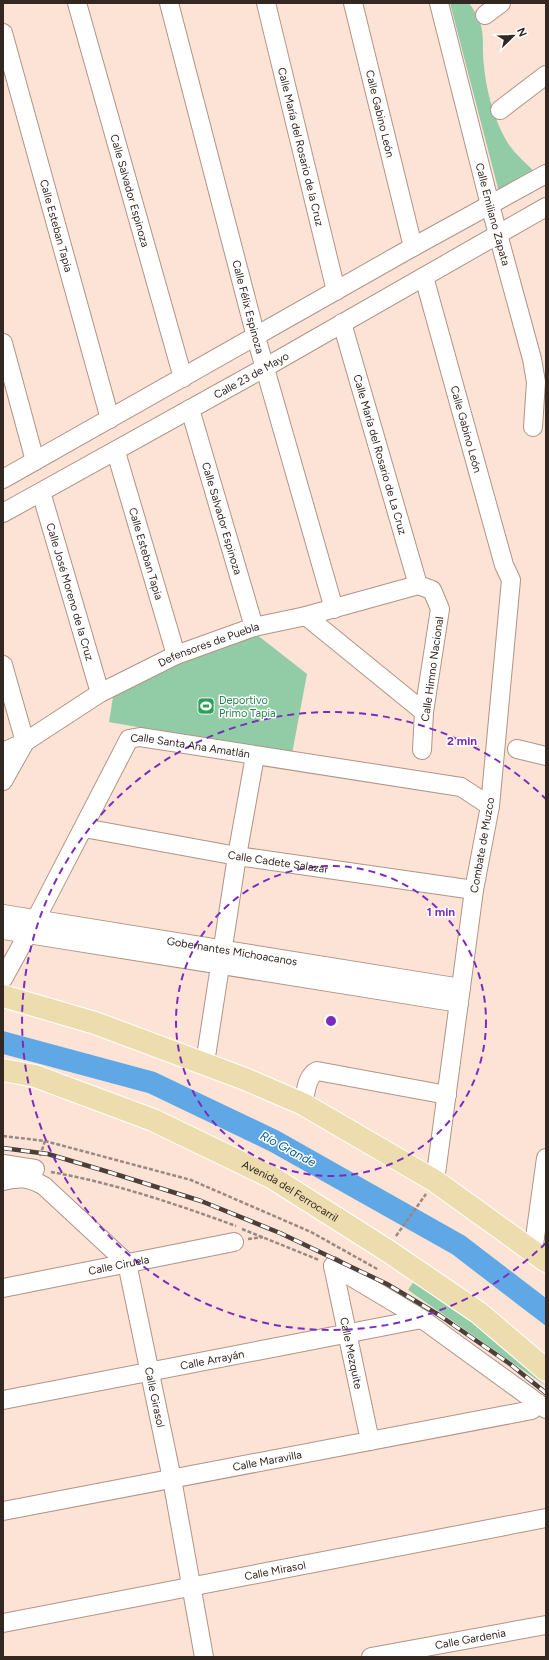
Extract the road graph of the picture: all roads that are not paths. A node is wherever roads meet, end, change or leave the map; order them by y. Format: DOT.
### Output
graph roads {
  1 [pos="78,3"];
  2 [pos="169,3"];
  3 [pos="266,3"];
  4 [pos="353,3"];
  5 [pos="439,3"];
  6 [pos="501,3"];
  7 [pos="485,15"];
  8 [pos="3,34"];
  9 [pos="546,75"];
  10 [pos="500,110"];
  11 [pos="546,174"];
  12 [pos="490,205"];
  13 [pos="546,207"];
  14 [pos="499,235"];
  15 [pos="413,247"];
  16 [pos="424,277"];
  17 [pos="336,291"];
  18 [pos="342,323"];
  19 [pos="256,337"];
  20 [pos="3,343"];
  21 [pos="266,367"];
  22 [pos="183,378"];
  23 [pos="190,409"];
  24 [pos="110,419"];
  25 [pos="533,427"];
  26 [pos="116,452"];
  27 [pos="35,461"];
  28 [pos="3,479"];
  29 [pos="42,492"];
  30 [pos="3,513"];
  31 [pos="511,580"];
  32 [pos="425,588"];
  33 [pos="334,609"];
  34 [pos="306,616"];
  35 [pos="254,627"];
  36 [pos="176,655"];
  37 [pos="3,665"];
  38 [pos="100,693"];
  39 [pos="424,712"];
  40 [pos="25,742"];
  41 [pos="518,749"];
  42 [pos="422,750"];
  43 [pos="3,752"];
  44 [pos="255,756"];
  45 [pos="546,756"];
  46 [pos="3,781"];
  47 [pos="490,806"];
  48 [pos="84,828"];
  49 [pos="236,856"];
  50 [pos="474,890"];
  51 [pos="3,914"];
  52 [pos="32,927"];
  53 [pos="3,930"];
  54 [pos="222,957"];
  55 [pos="3,979"];
  56 [pos="460,995"];
  57 [pos="3,996"];
  58 [pos="205,1064"];
  59 [pos="3,1070"];
  60 [pos="447,1095"];
  61 [pos="303,1104"];
  62 [pos="546,1158"];
  63 [pos="3,1164"];
  64 [pos="33,1174"];
  65 [pos="3,1181"];
  66 [pos="435,1181"];
  67 [pos="543,1192"];
  68 [pos="234,1242"];
  69 [pos="540,1257"];
  70 [pos="128,1263"];
  71 [pos="3,1288"];
  72 [pos="422,1319"];
  73 [pos="347,1333"];
  74 [pos="546,1370"];
  75 [pos="150,1372"];
  76 [pos="3,1400"];
  77 [pos="539,1410"];
  78 [pos="370,1441"];
  79 [pos="172,1479"];
  80 [pos="3,1511"];
  81 [pos="546,1518"];
  82 [pos="190,1587"];
  83 [pos="3,1623"];
  84 [pos="546,1625"];
  85 [pos="204,1657"];
  86 [pos="371,1657"];
  1 -- 22 [label="street, Calle Salvador Espinoza"];
  2 -- 19 [label="street, Calle Félix Espinoza"];
  3 -- 17 [label="street, Calle María del Rosario de la Cruz"];
  4 -- 15 [label="street, Calle Gabino León"];
  5 -- 12 [label="street, Calle Emiliano Zapata"];
  6 -- 7 [label="street"];
  8 -- 24 [label="street, Calle Esteban Tapia"];
  9 -- 10 [label="street"];
  11 -- 12 [label="street"];
  12 -- 14 [label="street, Calle Emiliano Zapata"];
  12 -- 15 [label="street"];
  13 -- 14 [label="street, Calle 23 de Mayo"];
  14 -- 16 [label="street, Calle 23 de Mayo"];
  14 -- 25 [label="street, Calle Emiliano Zapata"];
  15 -- 17 [label="street"];
  16 -- 18 [label="street, Calle 23 de Mayo"];
  16 -- 31 [label="street, Calle Gabino León"];
  17 -- 19 [label="street"];
  18 -- 21 [label="street, Calle 23 de Mayo"];
  18 -- 32 [label="street, Calle María del Rosario de La Cruz"];
  19 -- 21 [label="street, Calle Félix Espinoza"];
  19 -- 22 [label="street"];
  20 -- 27 [label="street"];
  21 -- 23 [label="street, Calle 23 de Mayo"];
  21 -- 33 [label="street, Calle Félix Espinoza"];
  22 -- 24 [label="street"];
  23 -- 26 [label="street, Calle 23 de Mayo"];
  23 -- 35 [label="street, Calle Salvador Espinoza"];
  24 -- 27 [label="street"];
  26 -- 29 [label="street, Calle 23 de Mayo"];
  26 -- 36 [label="street, Calle Esteban Tapia"];
  27 -- 28 [label="street"];
  29 -- 30 [label="street, Calle 23 de Mayo"];
  29 -- 38 [label="street, Calle José Moreno de la Cruz"];
  31 -- 47 [label="street, Combate de Muzco"];
  32 -- 33 [label="street, Defensores de Puebla"];
  32 -- 39 [label="street, Calle Himno Nacional"];
  33 -- 34 [label="street, Defensores de Puebla"];
  34 -- 35 [label="street, Defensores de Puebla"];
  34 -- 39 [label="street"];
  35 -- 36 [label="street, Defensores de Puebla"];
  36 -- 38 [label="street, Defensores de Puebla"];
  37 -- 40 [label="street"];
  38 -- 40 [label="street, Defensores de Puebla"];
  39 -- 42 [label="street, Calle Himno Nacional"];
  40 -- 43 [label="street, Defensores de Puebla"];
  40 -- 46 [label="street"];
  41 -- 45 [label="street"];
  44 -- 47 [label="street, Calle Santa Ana Amatlán"];
  44 -- 48 [label="street, Calle Santa Ana Amatlán"];
  44 -- 49 [label="street"];
  47 -- 50 [label="street, Combate de Muzco"];
  48 -- 49 [label="street, Calle Cadete Salazar"];
  48 -- 52 [label="street, Calle Santa Ana Amatlán"];
  49 -- 50 [label="street, Calle Cadete Salazar"];
  49 -- 54 [label="street"];
  50 -- 56 [label="street, Combate de Muzco"];
  51 -- 52 [label="street, Gobernantes Michoacanos"];
  52 -- 53 [label="street, Gobernantes Michoacanos"];
  52 -- 54 [label="street, Gobernantes Michoacanos"];
  52 -- 55 [label="street, Calle Santa Ana Amatlán"];
  54 -- 56 [label="street, Gobernantes Michoacanos"];
  54 -- 58 [label="street"];
  56 -- 60 [label="street, Combate de Muzco"];
  57 -- 58 [label="main road"];
  58 -- 61 [label="main road"];
  59 -- 74 [label="main road, Avenida del Ferrocarril"];
  60 -- 61 [label="street"];
  60 -- 66 [label="street, Combate de Muzco"];
  61 -- 66 [label="main road"];
  62 -- 67 [label="street"];
  63 -- 64 [label="street"];
  64 -- 65 [label="street"];
  64 -- 70 [label="street"];
  66 -- 69 [label="main road"];
  67 -- 69 [label="street"];
  68 -- 70 [label="street, Calle Ciruela"];
  70 -- 71 [label="street, Calle Ciruela"];
  70 -- 75 [label="street, Calle Girasol"];
  72 -- 73 [label="street, Calle Arrayán"];
  72 -- 73 [label="street, Calle Mezquite"];
  72 -- 77 [label="street"];
  73 -- 75 [label="street, Calle Arrayán"];
  73 -- 78 [label="street, Calle Mezquite"];
  75 -- 76 [label="street, Calle Arrayán"];
  75 -- 79 [label="street, Calle Girasol"];
  77 -- 78 [label="street, Calle Maravilla"];
  78 -- 79 [label="street, Calle Maravilla"];
  79 -- 80 [label="street, Calle Maravilla"];
  79 -- 82 [label="street, Calle Girasol"];
  81 -- 82 [label="street, Calle Mirasol"];
  82 -- 83 [label="street, Calle Mirasol"];
  82 -- 85 [label="street, Calle Girasol"];
  84 -- 86 [label="street, Calle Gardenia"];
}
